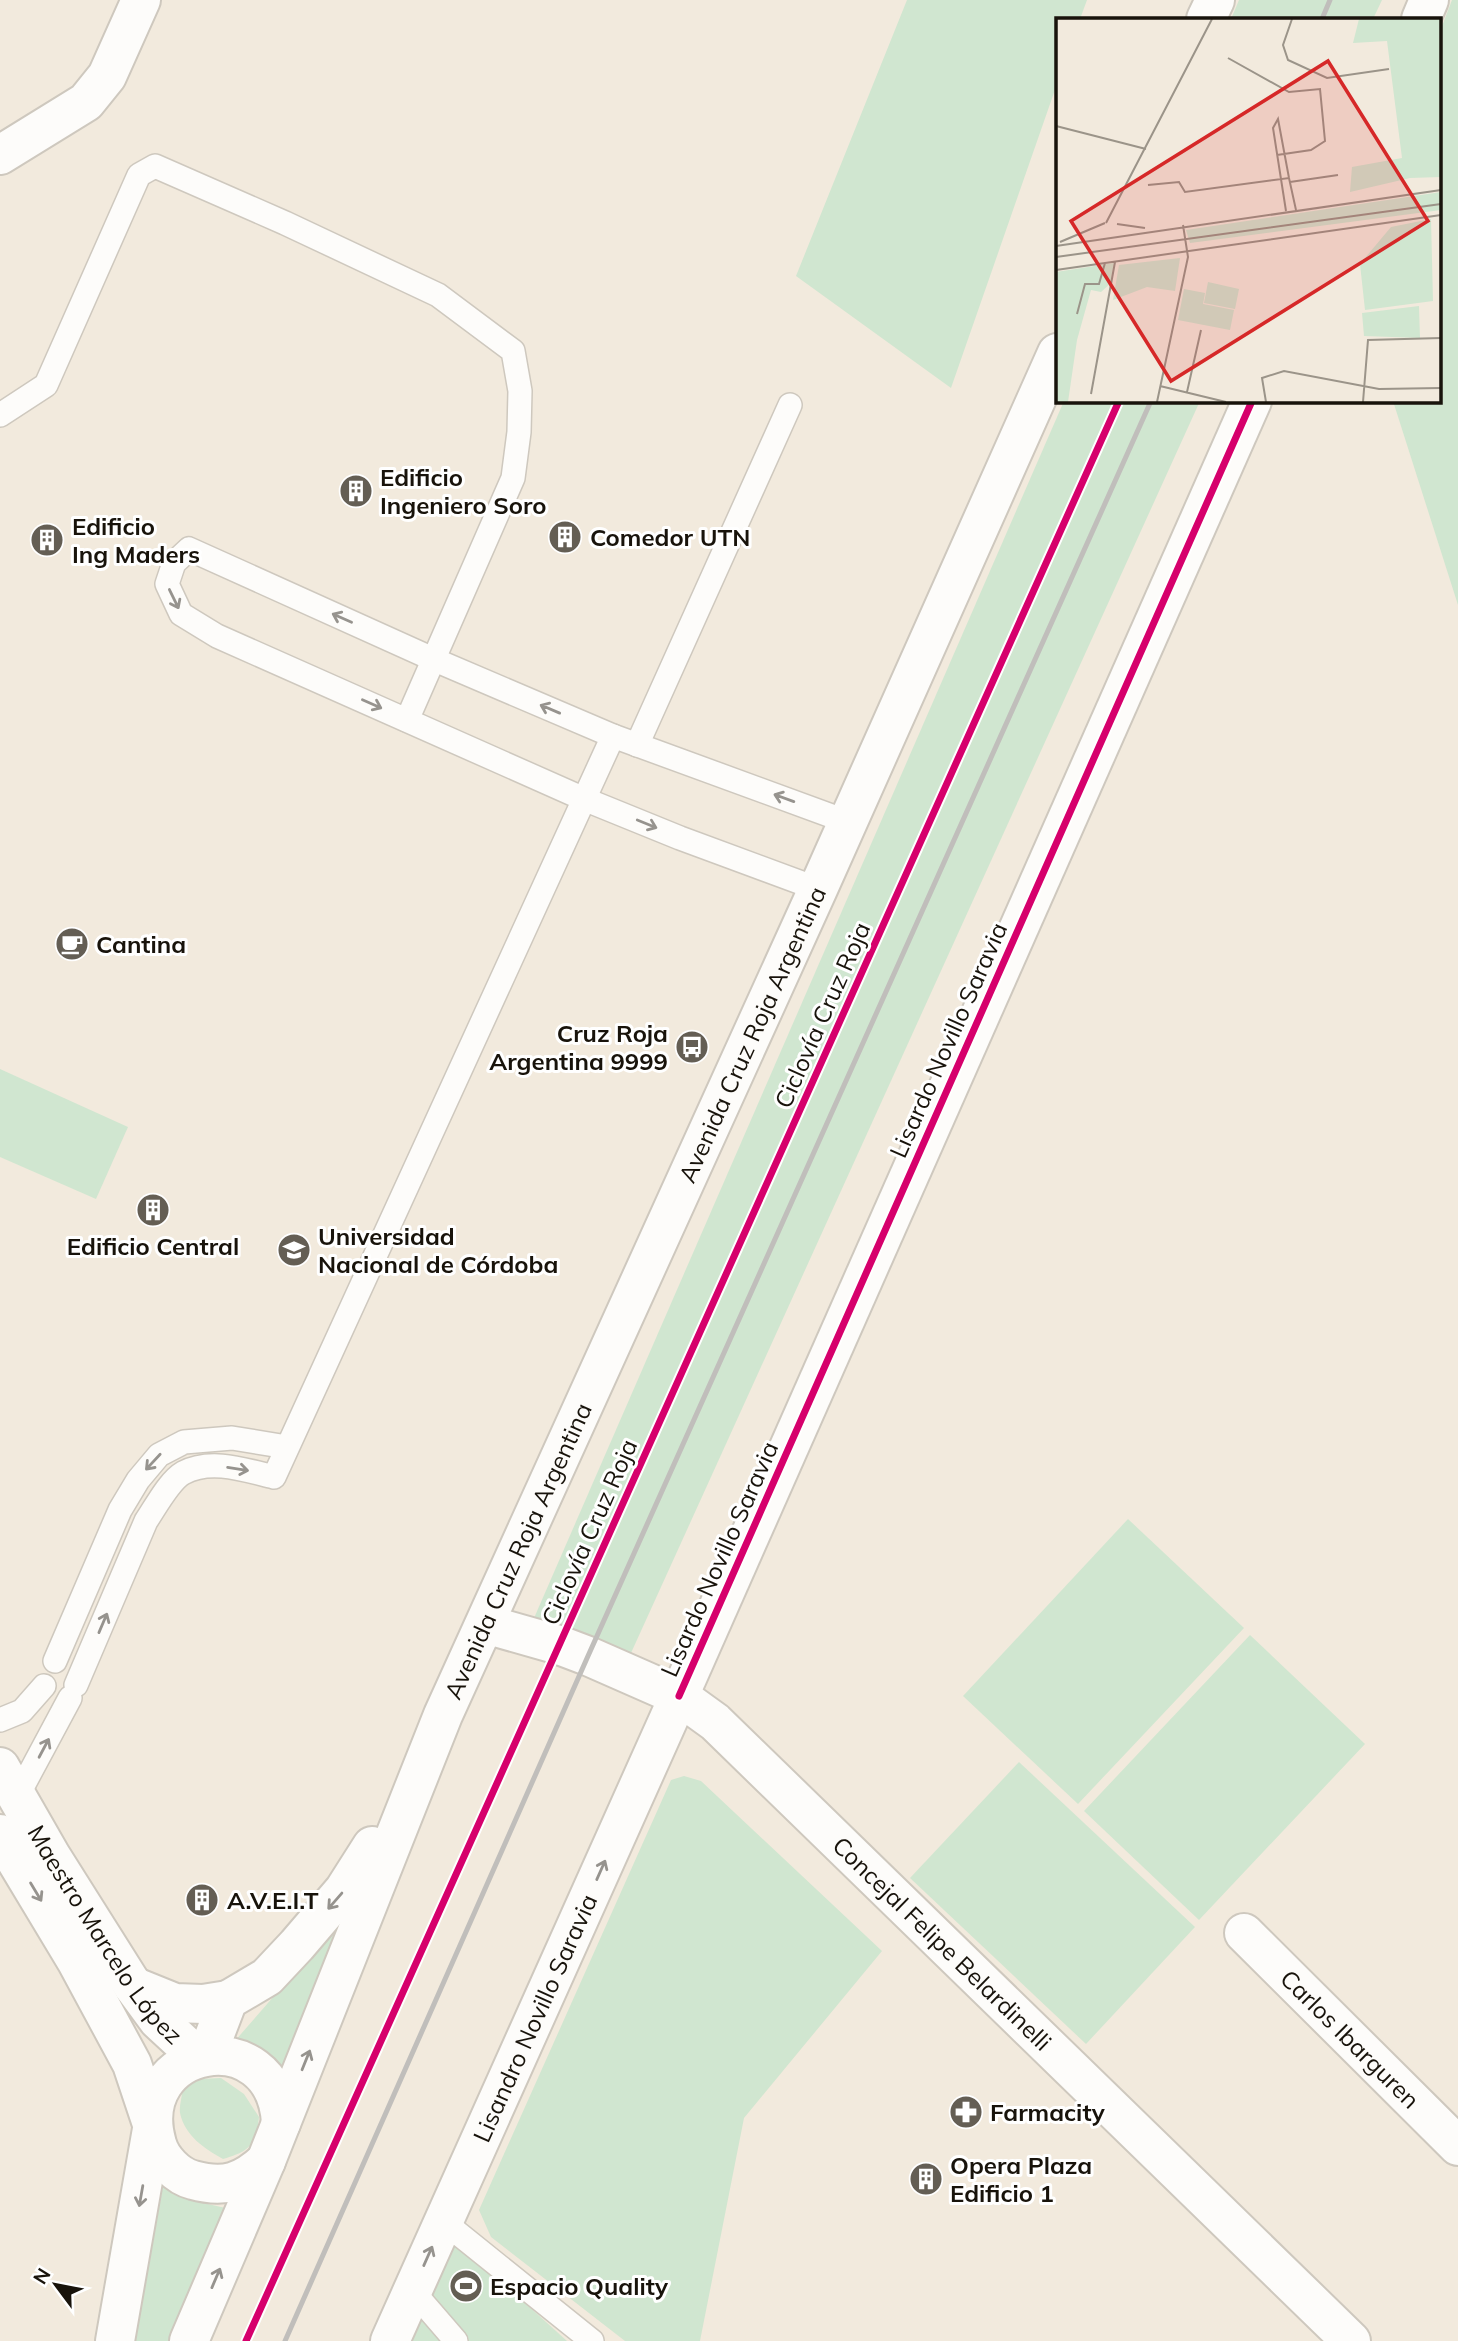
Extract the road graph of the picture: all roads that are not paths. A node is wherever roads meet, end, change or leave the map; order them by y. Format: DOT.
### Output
graph roads {
  1 [pos="141,0"];
  2 [pos="1215,0"];
  3 [pos="1429,0"];
  4 [pos="1206,18"];
  5 [pos="1421,18"];
  6 [pos="0,155"];
  7 [pos="1056,355"];
  8 [pos="1252,402"];
  9 [pos="790,405"];
  10 [pos="0,415"];
  11 [pos="435,660"];
  12 [pos="407,720"];
  13 [pos="613,736"];
  14 [pos="637,745"];
  15 [pos="584,799"];
  16 [pos="848,822"];
  17 [pos="818,889"];
  18 [pos="287,1447"];
  19 [pos="485,1624"];
  20 [pos="55,1661"];
  21 [pos="44,1686"];
  22 [pos="679,1696"];
  23 [pos="443,1715"];
  24 [pos="0,1720"];
  25 [pos="9,1782"];
  26 [pos="0,1834"];
  27 [pos="1244,1933"];
  28 [pos="133,1986"];
  29 [pos="228,2000"];
  30 [pos="202,2056"];
  31 [pos="281,2123"];
  32 [pos="152,2125"];
  33 [pos="1458,2146"];
  34 [pos="266,2161"];
  35 [pos="444,2221"];
  36 [pos="412,2290"];
  37 [pos="115,2341"];
  38 [pos="189,2341"];
  39 [pos="390,2341"];
  40 [pos="456,2341"];
  41 [pos="592,2341"];
  42 [pos="1351,2341"];
  1 -- 6 [label="main road"];
  2 -- 4 [label="main road"];
  3 -- 5 [label="main road"];
  7 -- 16 [label="main road, Avenida Cruz Roja Argentina"];
  8 -- 22 [label="main road, Lisardo Novillo Saravia"];
  9 -- 14 [label="lane"];
  10 -- 11 [label="lane"];
  11 -- 12 [label="lane"];
  11 -- 12 [label="lane, one-way"];
  13 -- 11 [label="lane, one-way"];
  12 -- 15 [label="lane"];
  13 -- 14 [label="lane"];
  13 -- 15 [label="lane"];
  16 -- 14 [label="lane, one-way"];
  15 -- 17 [label="lane, one-way"];
  15 -- 18 [label="lane"];
  16 -- 17 [label="main road, Avenida Cruz Roja Argentina"];
  17 -- 19 [label="main road, Avenida Cruz Roja Argentina"];
  18 -- 20 [label="lane, one-way"];
  25 -- 18 [label="lane, one-way"];
  19 -- 22 [label="main road, Concejal Felipe Belardinelli"];
  19 -- 23 [label="main road, Avenida Cruz Roja Argentina"];
  21 -- 24 [label="lane"];
  35 -- 22 [label="main road, Lisandro Novillo Saravia, one-way"];
  22 -- 42 [label="main road, Concejal Felipe Belardinelli"];
  23 -- 29 [label="main road, Avenida Cruz Roja Argentina, one-way"];
  31 -- 23 [label="main road, Avenida Cruz Roja Argentina, one-way"];
  25 -- 28 [label="main road, Maestro Marcelo López"];
  26 -- 32 [label="main road, Maestro Marcelo López, one-way"];
  27 -- 33 [label="main road, Carlos Ibarguren"];
  28 -- 29 [label="main road"];
  28 -- 30 [label="main road, Maestro Marcelo López"];
  29 -- 30 [label="main road"];
  30 -- 31 [label="main road"];
  30 -- 32 [label="main road"];
  31 -- 34 [label="main road"];
  32 -- 34 [label="main road"];
  32 -- 37 [label="main road, one-way"];
  38 -- 34 [label="main road, one-way"];
  36 -- 35 [label="main road, Lisandro Novillo Saravia, one-way"];
  35 -- 41 [label="lane"];
  36 -- 39 [label="main road, Lisandro Novillo Saravia"];
  36 -- 40 [label="lane"];
}
